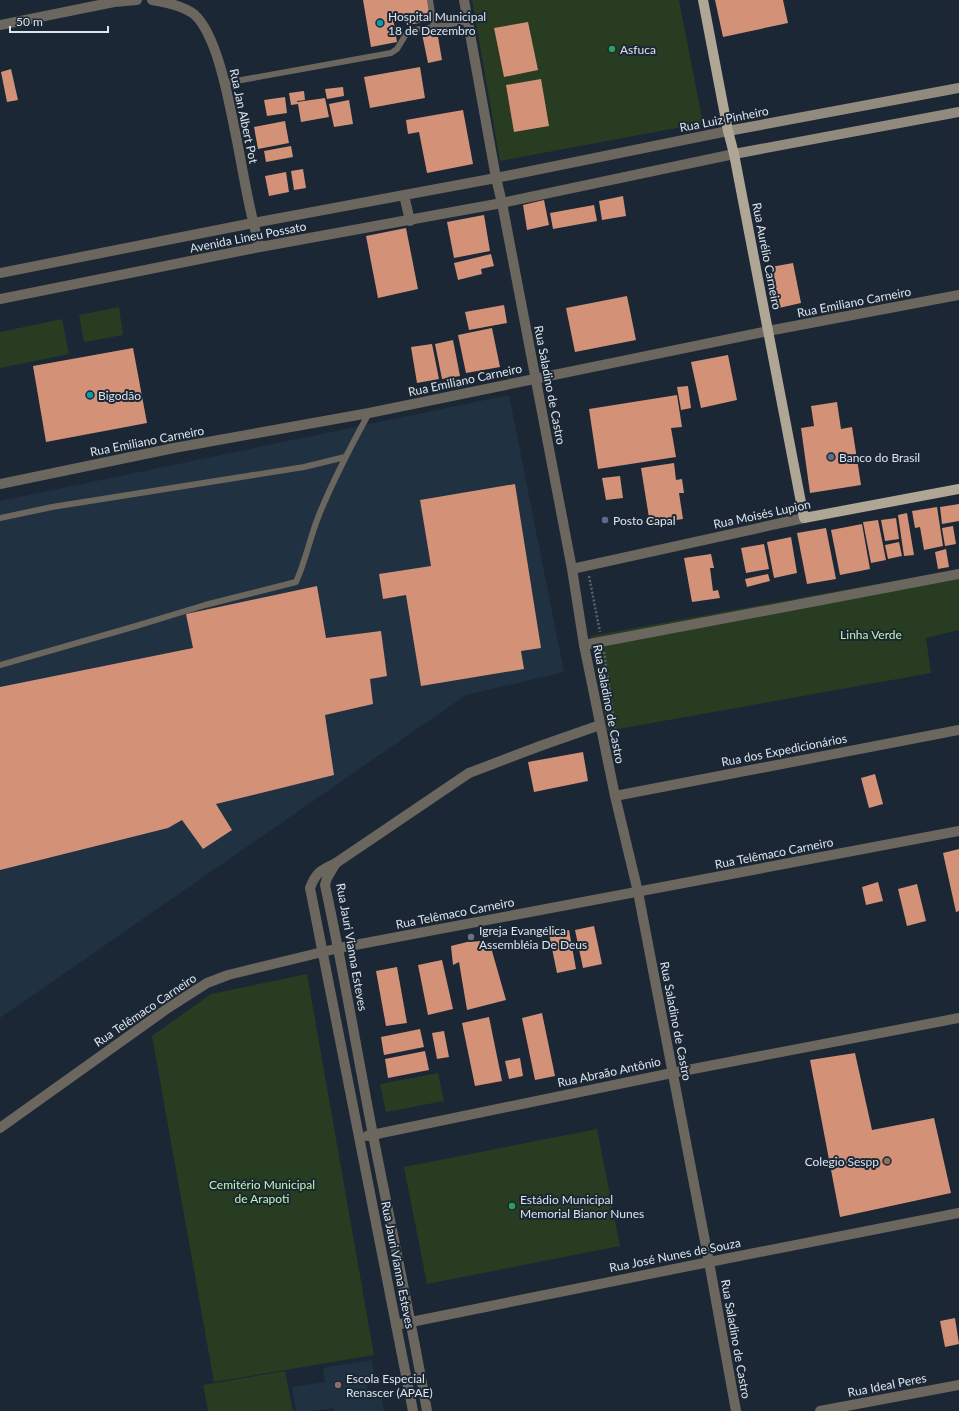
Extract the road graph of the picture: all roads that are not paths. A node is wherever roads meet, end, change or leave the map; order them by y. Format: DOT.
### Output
graph roads {
  1 [pos="138,0"];
  2 [pos="152,0"];
  3 [pos="430,0"];
  4 [pos="464,0"];
  5 [pos="703,0"];
  6 [pos="468,21"];
  7 [pos="0,25"];
  8 [pos="434,27"];
  9 [pos="225,83"];
  10 [pos="959,88"];
  11 [pos="959,112"];
  12 [pos="728,131"];
  13 [pos="734,154"];
  14 [pos="496,178"];
  15 [pos="404,196"];
  16 [pos="502,203"];
  17 [pos="410,220"];
  18 [pos="253,223"];
  19 [pos="260,247"];
  20 [pos="0,273"];
  21 [pos="959,294"];
  22 [pos="0,299"];
  23 [pos="768,331"];
  24 [pos="535,379"];
  25 [pos="370,413"];
  26 [pos="345,457"];
  27 [pos="0,484"];
  28 [pos="959,489"];
  29 [pos="0,518"];
  30 [pos="804,518"];
  31 [pos="572,569"];
  32 [pos="959,574"];
  33 [pos="584,645"];
  34 [pos="0,665"];
  35 [pos="600,725"];
  36 [pos="959,730"];
  37 [pos="615,796"];
  38 [pos="959,831"];
  39 [pos="336,863"];
  40 [pos="638,892"];
  41 [pos="339,948"];
  42 [pos="322,952"];
  43 [pos="959,1018"];
  44 [pos="672,1073"];
  45 [pos="0,1128"];
  46 [pos="373,1134"];
  47 [pos="359,1137"];
  48 [pos="959,1213"];
  49 [pos="709,1262"];
  50 [pos="411,1322"];
  51 [pos="396,1325"];
  52 [pos="959,1385"];
  53 [pos="413,1411"];
  54 [pos="427,1411"];
  55 [pos="736,1411"];
  56 [pos="820,1411"];
  1 -- 7 [label="street"];
  2 -- 9 [label="street, Rua Jan Albert Pot"];
  3 -- 8 [label="lane"];
  4 -- 6 [label="street, Rua Saladino de Castro"];
  5 -- 12 [label="main road, Rua Aurélio Carneiro"];
  6 -- 8 [label="lane"];
  6 -- 14 [label="street, Rua Saladino de Castro"];
  8 -- 9 [label="lane"];
  9 -- 18 [label="street, Rua Jan Albert Pot"];
  10 -- 12 [label="street, Rua Luiz Pinheiro"];
  11 -- 13 [label="street"];
  12 -- 13 [label="main road, Rua Aurélio Carneiro"];
  12 -- 14 [label="street, Rua Luiz Pinheiro"];
  13 -- 16 [label="street"];
  13 -- 23 [label="main road, Rua Aurélio Carneiro"];
  14 -- 15 [label="street, Avenida Lineu Possato"];
  14 -- 16 [label="street, Rua Saladino de Castro"];
  15 -- 17 [label="street"];
  15 -- 18 [label="street, Avenida Lineu Possato"];
  16 -- 17 [label="street, Avenida Lineu Possato"];
  16 -- 24 [label="street, Rua Saladino de Castro"];
  17 -- 19 [label="street, Avenida Lineu Possato"];
  18 -- 19 [label="street, Rua Jan Albert Pot"];
  18 -- 20 [label="street, Avenida Lineu Possato"];
  19 -- 22 [label="street, Avenida Lineu Possato"];
  21 -- 23 [label="street, Rua Emiliano Carneiro"];
  23 -- 24 [label="street, Rua Emiliano Carneiro"];
  23 -- 30 [label="main road, Rua Aurélio Carneiro"];
  24 -- 25 [label="street, Rua Emiliano Carneiro"];
  24 -- 31 [label="street, Rua Saladino de Castro"];
  25 -- 26 [label="lane"];
  25 -- 27 [label="street, Rua Emiliano Carneiro"];
  26 -- 29 [label="lane"];
  26 -- 34 [label="lane"];
  28 -- 30 [label="main road, Rua Moisés Lupion"];
  30 -- 31 [label="street, Rua Moisés Lupion"];
  31 -- 33 [label="street, Rua Saladino de Castro"];
  32 -- 33 [label="street"];
  33 -- 35 [label="street, Rua Saladino de Castro"];
  35 -- 37 [label="street, Rua Saladino de Castro"];
  35 -- 39 [label="street"];
  36 -- 37 [label="street, Rua dos Expedicionários"];
  37 -- 40 [label="street, Rua Saladino de Castro"];
  38 -- 40 [label="street, Rua Telêmaco Carneiro"];
  39 -- 41 [label="street, Rua Jauri Vianna Esteves"];
  39 -- 42 [label="street, Rua Jauri Vianna Esteves"];
  40 -- 41 [label="street, Rua Telêmaco Carneiro"];
  40 -- 44 [label="street, Rua Saladino de Castro"];
  41 -- 42 [label="street, Rua Telêmaco Carneiro"];
  41 -- 46 [label="street, Rua Jauri Vianna Esteves"];
  42 -- 45 [label="street, Rua Telêmaco Carneiro"];
  42 -- 47 [label="street, Rua Jauri Vianna Esteves"];
  43 -- 44 [label="street, Rua Abraão Antônio"];
  44 -- 46 [label="street, Rua Abraão Antônio"];
  44 -- 49 [label="street, Rua Saladino de Castro"];
  46 -- 47 [label="street, Rua Abraão Antônio"];
  46 -- 50 [label="street, Rua Jauri Vianna Esteves"];
  47 -- 51 [label="street, Rua Jauri Vianna Esteves"];
  48 -- 49 [label="street, Rua José Nunes de Souza"];
  49 -- 50 [label="street, Rua José Nunes de Souza"];
  49 -- 55 [label="street, Rua Saladino de Castro"];
  50 -- 51 [label="street, Rua José Nunes de Souza"];
  50 -- 54 [label="street, Rua Jauri Vianna Esteves"];
  51 -- 53 [label="street, Rua Jauri Vianna Esteves"];
  52 -- 56 [label="street, Rua Ideal Peres"];
}
